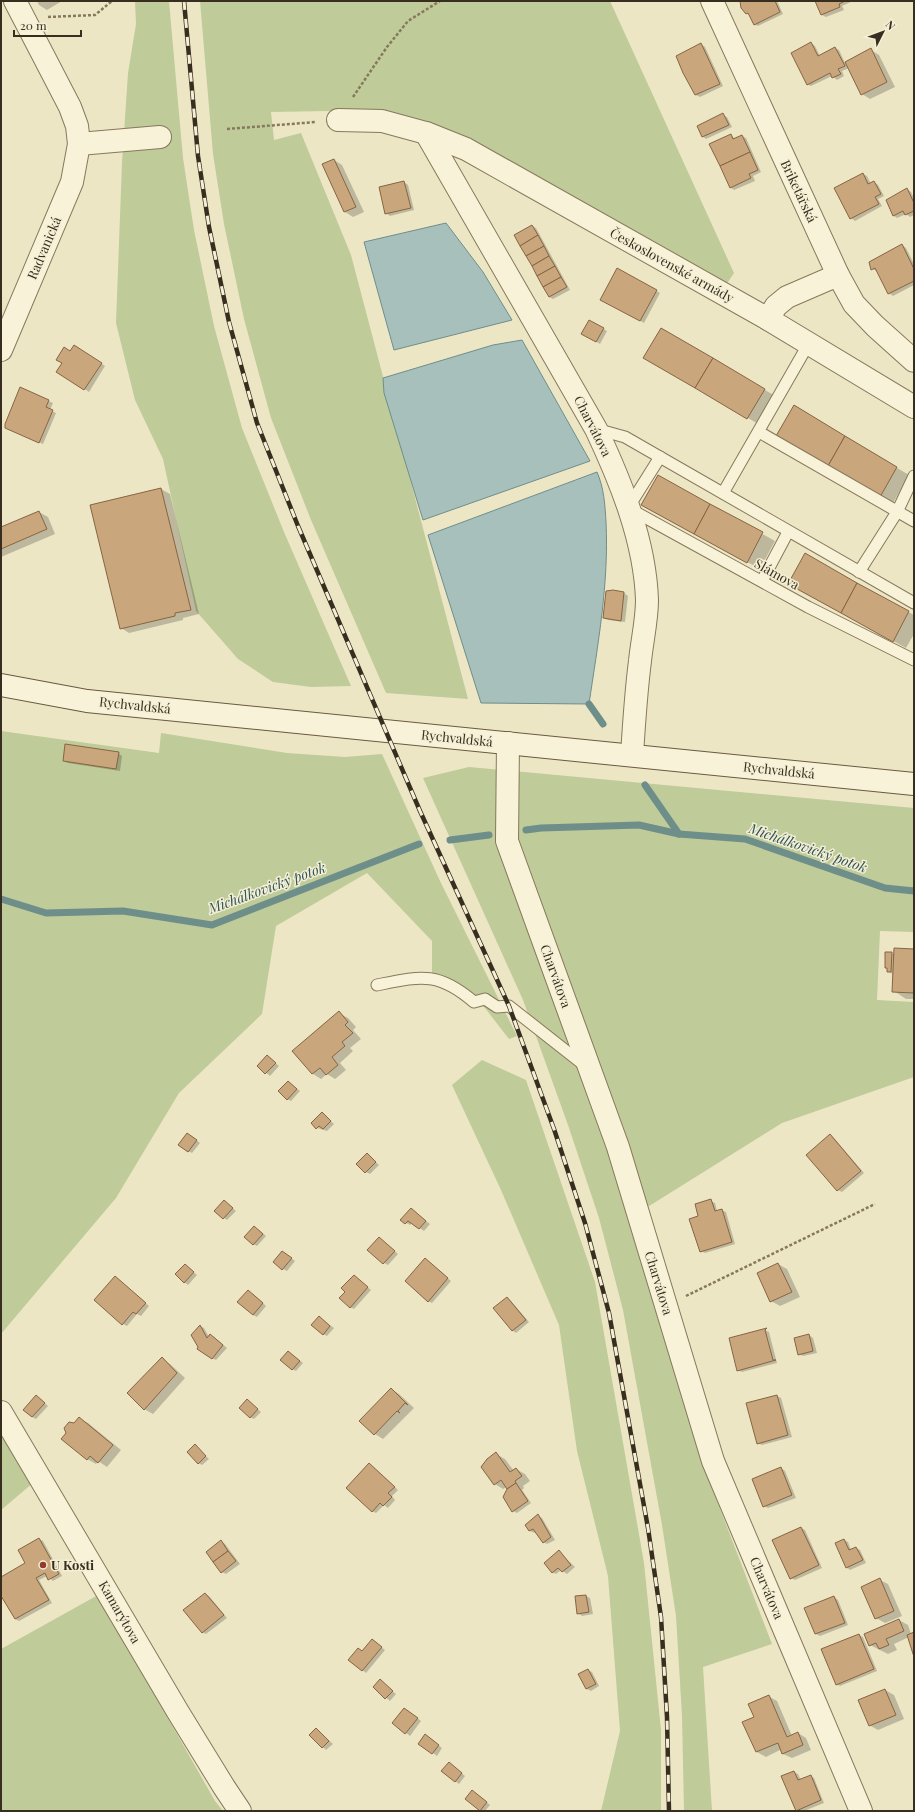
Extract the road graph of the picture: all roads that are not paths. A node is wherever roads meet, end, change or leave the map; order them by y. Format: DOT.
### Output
graph roads {
  1 [pos="15,1"];
  2 [pos="712,1"];
  3 [pos="338,120"];
  4 [pos="426,132"];
  5 [pos="160,137"];
  6 [pos="79,144"];
  7 [pos="838,275"];
  8 [pos="768,319"];
  9 [pos="809,343"];
  10 [pos="1,350"];
  11 [pos="914,361"];
  12 [pos="914,407"];
  13 [pos="596,429"];
  14 [pos="759,432"];
  15 [pos="660,457"];
  16 [pos="914,476"];
  17 [pos="722,493"];
  18 [pos="628,508"];
  19 [pos="897,512"];
  20 [pos="914,521"];
  21 [pos="788,532"];
  22 [pos="859,572"];
  23 [pos="762,581"];
  24 [pos="914,603"];
  25 [pos="913,656"];
  26 [pos="1,685"];
  27 [pos="508,743"];
  28 [pos="632,755"];
  29 [pos="914,784"];
  30 [pos="377,985"];
  31 [pos="590,1069"];
  32 [pos="1,1412"];
  33 [pos="240,1811"];
  34 [pos="860,1811"];
  1 -- 6 [label="street"];
  2 -- 7 [label="street, Briketářská"];
  3 -- 4 [label="street, Československé armády"];
  4 -- 8 [label="street, Československé armády"];
  4 -- 13 [label="street, Charvátova"];
  5 -- 6 [label="street"];
  6 -- 10 [label="street, Radvanická"];
  7 -- 8 [label="street"];
  7 -- 11 [label="street, Briketářská"];
  8 -- 9 [label="street, Československé armády"];
  9 -- 12 [label="street, Československé armády"];
  9 -- 14 [label="lane"];
  13 -- 15 [label="lane"];
  13 -- 18 [label="street, Charvátova"];
  14 -- 17 [label="lane"];
  14 -- 19 [label="lane"];
  15 -- 17 [label="lane"];
  15 -- 18 [label="lane"];
  16 -- 19 [label="lane"];
  17 -- 21 [label="lane"];
  18 -- 23 [label="lane, Slámova"];
  18 -- 28 [label="street, Charvátova"];
  19 -- 20 [label="lane"];
  19 -- 22 [label="lane"];
  21 -- 22 [label="lane"];
  21 -- 23 [label="lane"];
  22 -- 24 [label="lane"];
  23 -- 25 [label="lane, Slámova"];
  26 -- 27 [label="street, Rychvaldská"];
  27 -- 28 [label="street, Rychvaldská"];
  27 -- 31 [label="street, Charvátova"];
  28 -- 29 [label="street, Rychvaldská"];
  30 -- 31 [label="lane"];
  31 -- 34 [label="street, Charvátova"];
  32 -- 33 [label="street, Kamarýtova"];
}
